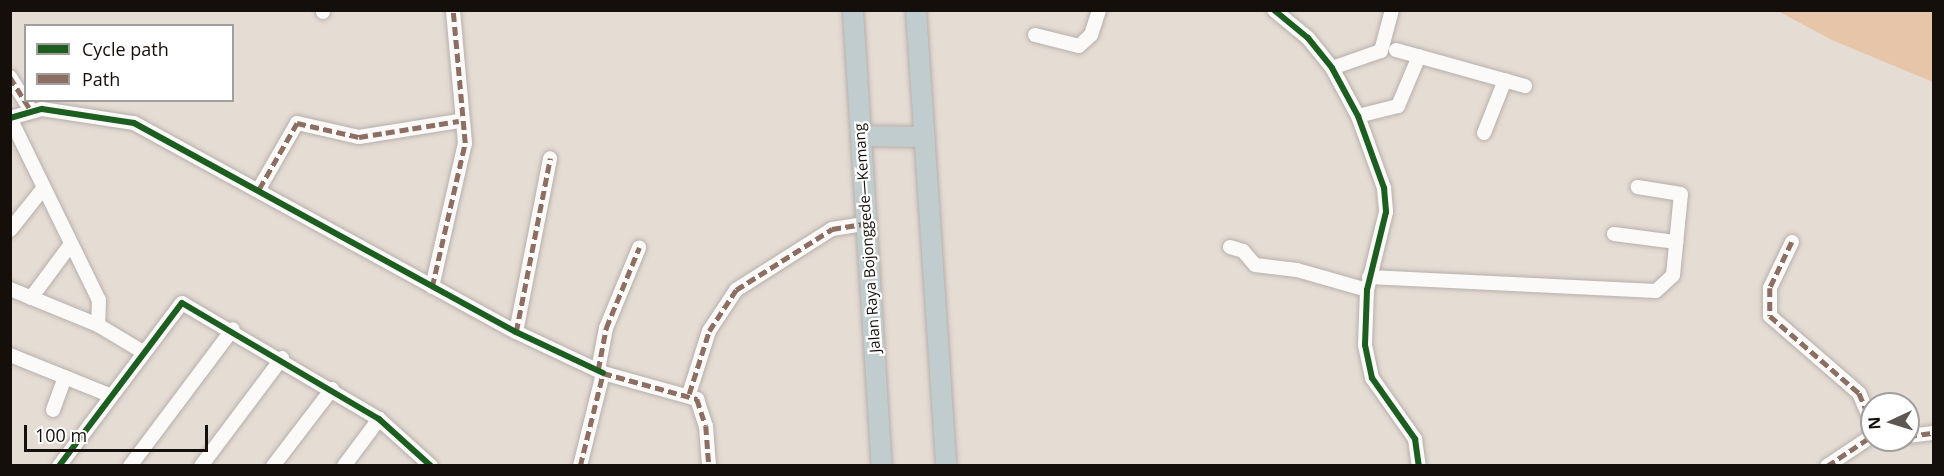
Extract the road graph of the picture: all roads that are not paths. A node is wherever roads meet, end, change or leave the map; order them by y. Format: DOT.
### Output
graph roads {
  1 [pos="453,10"];
  2 [pos="853,10"];
  3 [pos="916,10"];
  4 [pos="1100,10"];
  5 [pos="1274,10"];
  6 [pos="1392,10"];
  7 [pos="1035,35"];
  8 [pos="1396,50"];
  9 [pos="1419,56"];
  10 [pos="1332,68"];
  11 [pos="10,77"];
  12 [pos="1505,80"];
  13 [pos="1525,86"];
  14 [pos="24,99"];
  15 [pos="26,102"];
  16 [pos="31,110"];
  17 [pos="1358,116"];
  18 [pos="459,121"];
  19 [pos="12,128"];
  20 [pos="1484,133"];
  21 [pos="861,136"];
  22 [pos="925,136"];
  23 [pos="550,158"];
  24 [pos="1638,187"];
  25 [pos="260,189"];
  26 [pos="42,190"];
  27 [pos="865,224"];
  28 [pos="10,230"];
  29 [pos="1614,234"];
  30 [pos="1676,242"];
  31 [pos="1792,242"];
  32 [pos="71,244"];
  33 [pos="1230,247"];
  34 [pos="639,248"];
  35 [pos="1368,283"];
  36 [pos="432,286"];
  37 [pos="10,289"];
  38 [pos="31,298"];
  39 [pos="98,326"];
  40 [pos="233,329"];
  41 [pos="516,332"];
  42 [pos="143,352"];
  43 [pos="282,358"];
  44 [pos="12,360"];
  45 [pos="601,372"];
  46 [pos="65,377"];
  47 [pos="332,389"];
  48 [pos="690,394"];
  49 [pos="109,395"];
  50 [pos="1860,395"];
  51 [pos="53,410"];
  52 [pos="379,419"];
  53 [pos="1860,444"];
  54 [pos="423,462"];
  55 [pos="59,465"];
  56 [pos="130,465"];
  57 [pos="201,465"];
  58 [pos="273,465"];
  59 [pos="344,465"];
  60 [pos="580,465"];
  61 [pos="709,465"];
  62 [pos="882,465"];
  63 [pos="946,465"];
  64 [pos="1419,465"];
  65 [pos="1827,465"];
  1 -- 18 [label="street"];
  2 -- 21 [label="highway, Jalan Raya Bojonggede—Kemang"];
  3 -- 22 [label="highway"];
  4 -- 7 [label="street"];
  5 -- 10 [label="street"];
  6 -- 10 [label="street"];
  8 -- 9 [label="street"];
  9 -- 12 [label="street"];
  9 -- 17 [label="street"];
  10 -- 17 [label="street"];
  11 -- 14 [label="street"];
  12 -- 13 [label="street"];
  12 -- 20 [label="street"];
  15 -- 16 [label="street"];
  16 -- 19 [label="street"];
  16 -- 25 [label="street"];
  17 -- 35 [label="street"];
  18 -- 25 [label="street"];
  18 -- 36 [label="street"];
  19 -- 26 [label="street"];
  21 -- 22 [label="highway"];
  21 -- 27 [label="highway, Jalan Raya Bojonggede—Kemang"];
  22 -- 63 [label="highway"];
  23 -- 41 [label="street"];
  24 -- 30 [label="street"];
  25 -- 36 [label="street"];
  26 -- 28 [label="street"];
  26 -- 32 [label="street"];
  27 -- 48 [label="street"];
  27 -- 62 [label="highway, Jalan Raya Bojonggede—Kemang"];
  29 -- 30 [label="street"];
  30 -- 35 [label="street"];
  31 -- 50 [label="street"];
  32 -- 38 [label="street"];
  32 -- 39 [label="street"];
  33 -- 35 [label="street"];
  34 -- 45 [label="street"];
  35 -- 64 [label="street"];
  36 -- 41 [label="street"];
  37 -- 38 [label="street"];
  38 -- 39 [label="street"];
  39 -- 42 [label="street"];
  40 -- 42 [label="street"];
  40 -- 43 [label="street"];
  40 -- 56 [label="street"];
  41 -- 45 [label="street"];
  42 -- 49 [label="street"];
  43 -- 47 [label="street"];
  43 -- 57 [label="street"];
  44 -- 46 [label="street"];
  45 -- 48 [label="street"];
  45 -- 60 [label="street"];
  46 -- 49 [label="street"];
  46 -- 51 [label="street"];
  47 -- 52 [label="street"];
  47 -- 58 [label="street"];
  48 -- 61 [label="street"];
  49 -- 55 [label="street"];
  52 -- 54 [label="street"];
  52 -- 59 [label="street"];
  53 -- 65 [label="street"];
}
